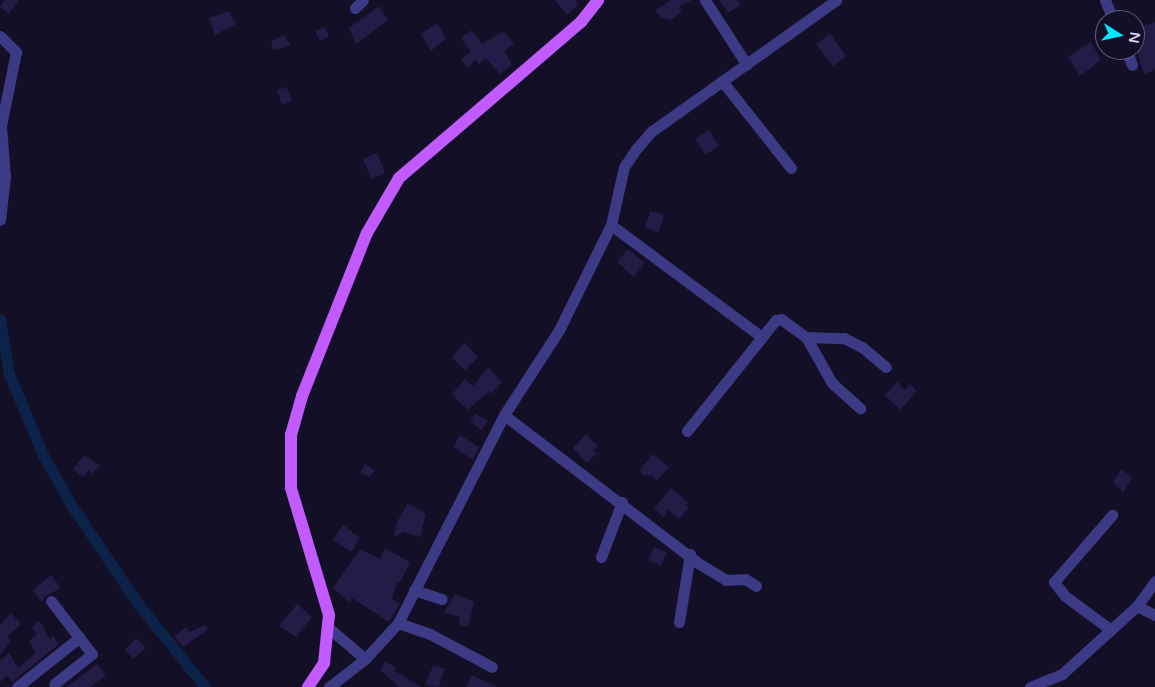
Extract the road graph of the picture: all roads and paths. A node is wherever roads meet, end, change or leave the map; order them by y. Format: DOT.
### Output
graph roads {
  1 [pos="598,0"];
  2 [pos="704,0"];
  3 [pos="836,0"];
  4 [pos="0,36"];
  5 [pos="1130,60"];
  6 [pos="747,65"];
  7 [pos="1132,65"];
  8 [pos="722,81"];
  9 [pos="791,168"];
  10 [pos="0,220"];
  11 [pos="610,225"];
  12 [pos="762,337"];
  13 [pos="806,337"];
  14 [pos="886,367"];
  15 [pos="860,408"];
  16 [pos="504,416"];
  17 [pos="688,431"];
  18 [pos="622,502"];
  19 [pos="1112,515"];
  20 [pos="690,554"];
  21 [pos="601,557"];
  22 [pos="1155,582"];
  23 [pos="756,586"];
  24 [pos="414,590"];
  25 [pos="442,600"];
  26 [pos="51,601"];
  27 [pos="1137,606"];
  28 [pos="1155,615"];
  29 [pos="679,622"];
  30 [pos="398,623"];
  31 [pos="330,629"];
  32 [pos="1111,630"];
  33 [pos="80,638"];
  34 [pos="365,659"];
  35 [pos="492,667"];
  36 [pos="54,684"];
  37 [pos="17,687"];
  38 [pos="308,687"];
  39 [pos="329,687"];
  40 [pos="1030,687"];
  1 -- 31 [label="main road"];
  2 -- 6 [label="street"];
  3 -- 6 [label="street"];
  4 -- 10 [label="street"];
  5 -- 7 [label="street"];
  6 -- 8 [label="street"];
  8 -- 9 [label="street"];
  8 -- 11 [label="street"];
  11 -- 12 [label="street"];
  11 -- 16 [label="street"];
  12 -- 13 [label="street"];
  12 -- 17 [label="street"];
  13 -- 14 [label="street"];
  13 -- 15 [label="street"];
  16 -- 18 [label="street"];
  16 -- 24 [label="street"];
  18 -- 20 [label="street"];
  18 -- 21 [label="street"];
  19 -- 32 [label="street"];
  20 -- 23 [label="street"];
  20 -- 29 [label="street"];
  22 -- 27 [label="street"];
  24 -- 25 [label="street"];
  24 -- 30 [label="street"];
  26 -- 33 [label="street"];
  27 -- 28 [label="street"];
  27 -- 32 [label="street"];
  30 -- 34 [label="street"];
  30 -- 35 [label="street"];
  31 -- 34 [label="street"];
  31 -- 38 [label="main road"];
  32 -- 40 [label="street"];
  33 -- 36 [label="street"];
  33 -- 37 [label="street"];
  34 -- 39 [label="street"];
}
